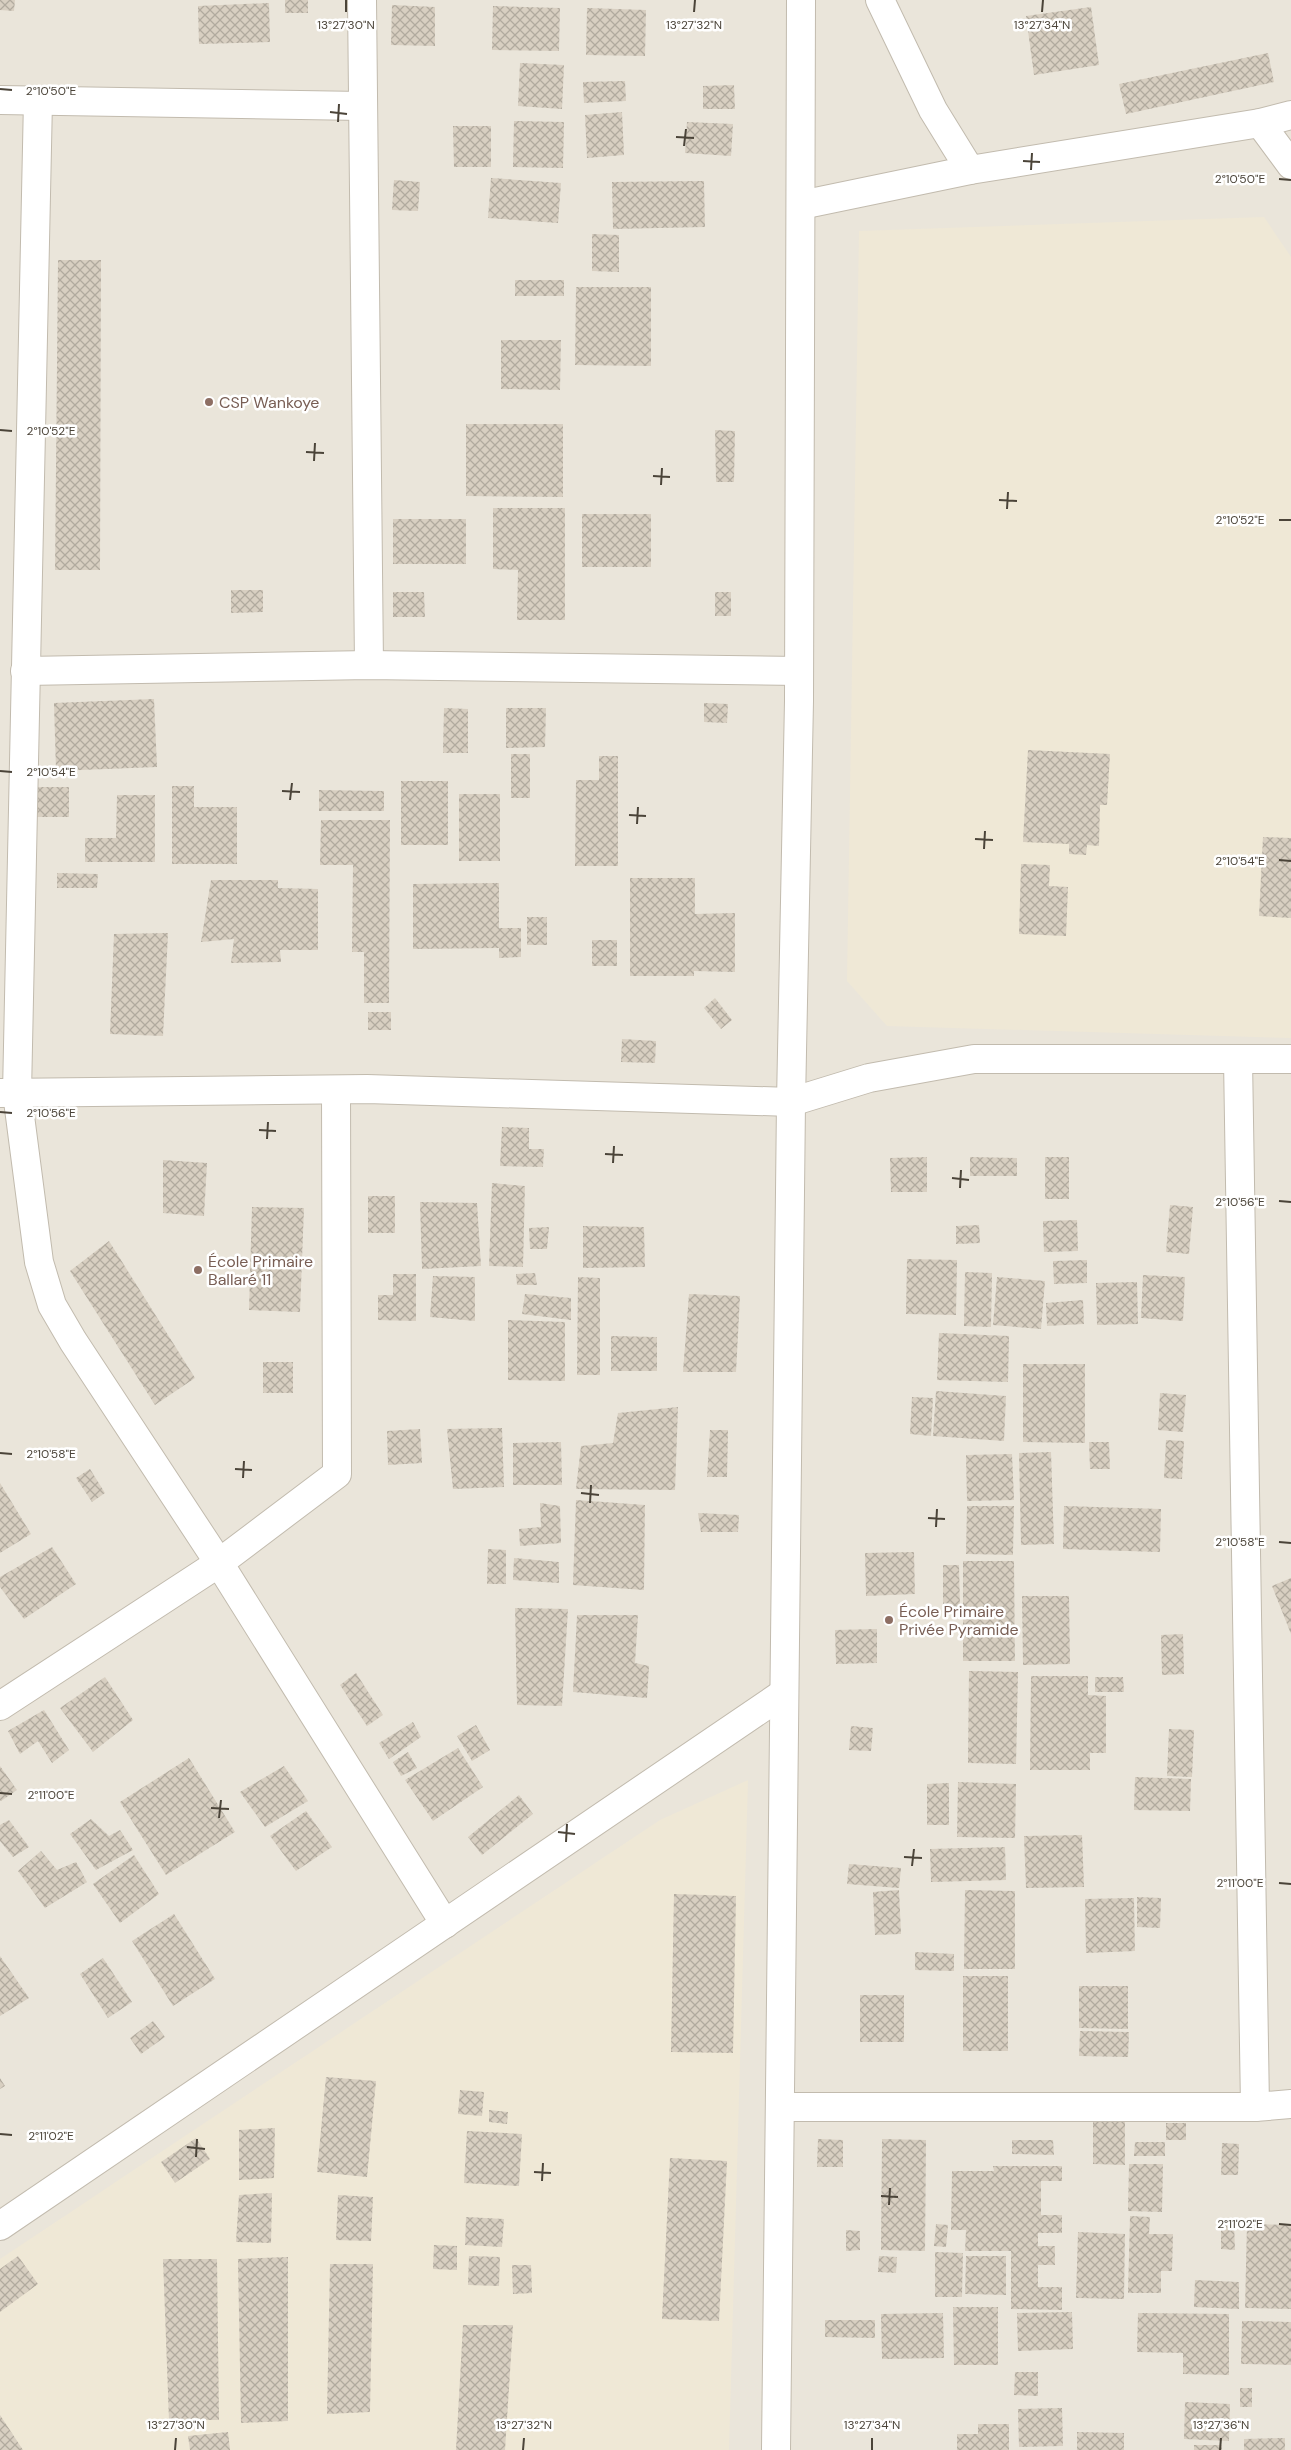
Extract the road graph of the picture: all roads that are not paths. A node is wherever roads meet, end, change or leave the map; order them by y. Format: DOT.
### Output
graph roads {
  1 [pos="362,0"];
  2 [pos="801,0"];
  3 [pos="880,0"];
  4 [pos="0,100"];
  5 [pos="38,100"];
  6 [pos="362,106"];
  7 [pos="1291,115"];
  8 [pos="1260,123"];
  9 [pos="1291,165"];
  10 [pos="970,170"];
  11 [pos="801,205"];
  12 [pos="369,665"];
  13 [pos="25,670"];
  14 [pos="800,671"];
  15 [pos="1238,1059"];
  16 [pos="1291,1059"];
  17 [pos="336,1090"];
  18 [pos="9,1093"];
  19 [pos="791,1102"];
  20 [pos="219,1563"];
  21 [pos="784,1694"];
  22 [pos="0,1706"];
  23 [pos="445,1924"];
  24 [pos="1291,2104"];
  25 [pos="780,2107"];
  26 [pos="1255,2107"];
  27 [pos="0,2226"];
  28 [pos="776,2450"];
  1 -- 6 [label="street"];
  2 -- 11 [label="street"];
  3 -- 10 [label="street"];
  4 -- 5 [label="street"];
  5 -- 6 [label="street"];
  5 -- 13 [label="street"];
  6 -- 12 [label="street"];
  7 -- 8 [label="street"];
  8 -- 9 [label="street"];
  8 -- 10 [label="street"];
  10 -- 11 [label="street"];
  11 -- 14 [label="street"];
  12 -- 13 [label="street"];
  12 -- 14 [label="street"];
  13 -- 18 [label="street"];
  14 -- 19 [label="street"];
  15 -- 16 [label="street"];
  15 -- 19 [label="street"];
  15 -- 26 [label="street"];
  17 -- 18 [label="street"];
  17 -- 19 [label="street"];
  17 -- 20 [label="street"];
  18 -- 20 [label="street"];
  19 -- 21 [label="street"];
  20 -- 22 [label="street"];
  20 -- 23 [label="street"];
  21 -- 23 [label="street"];
  21 -- 25 [label="street"];
  23 -- 27 [label="street"];
  24 -- 26 [label="street"];
  25 -- 26 [label="street"];
  25 -- 28 [label="street"];
}
